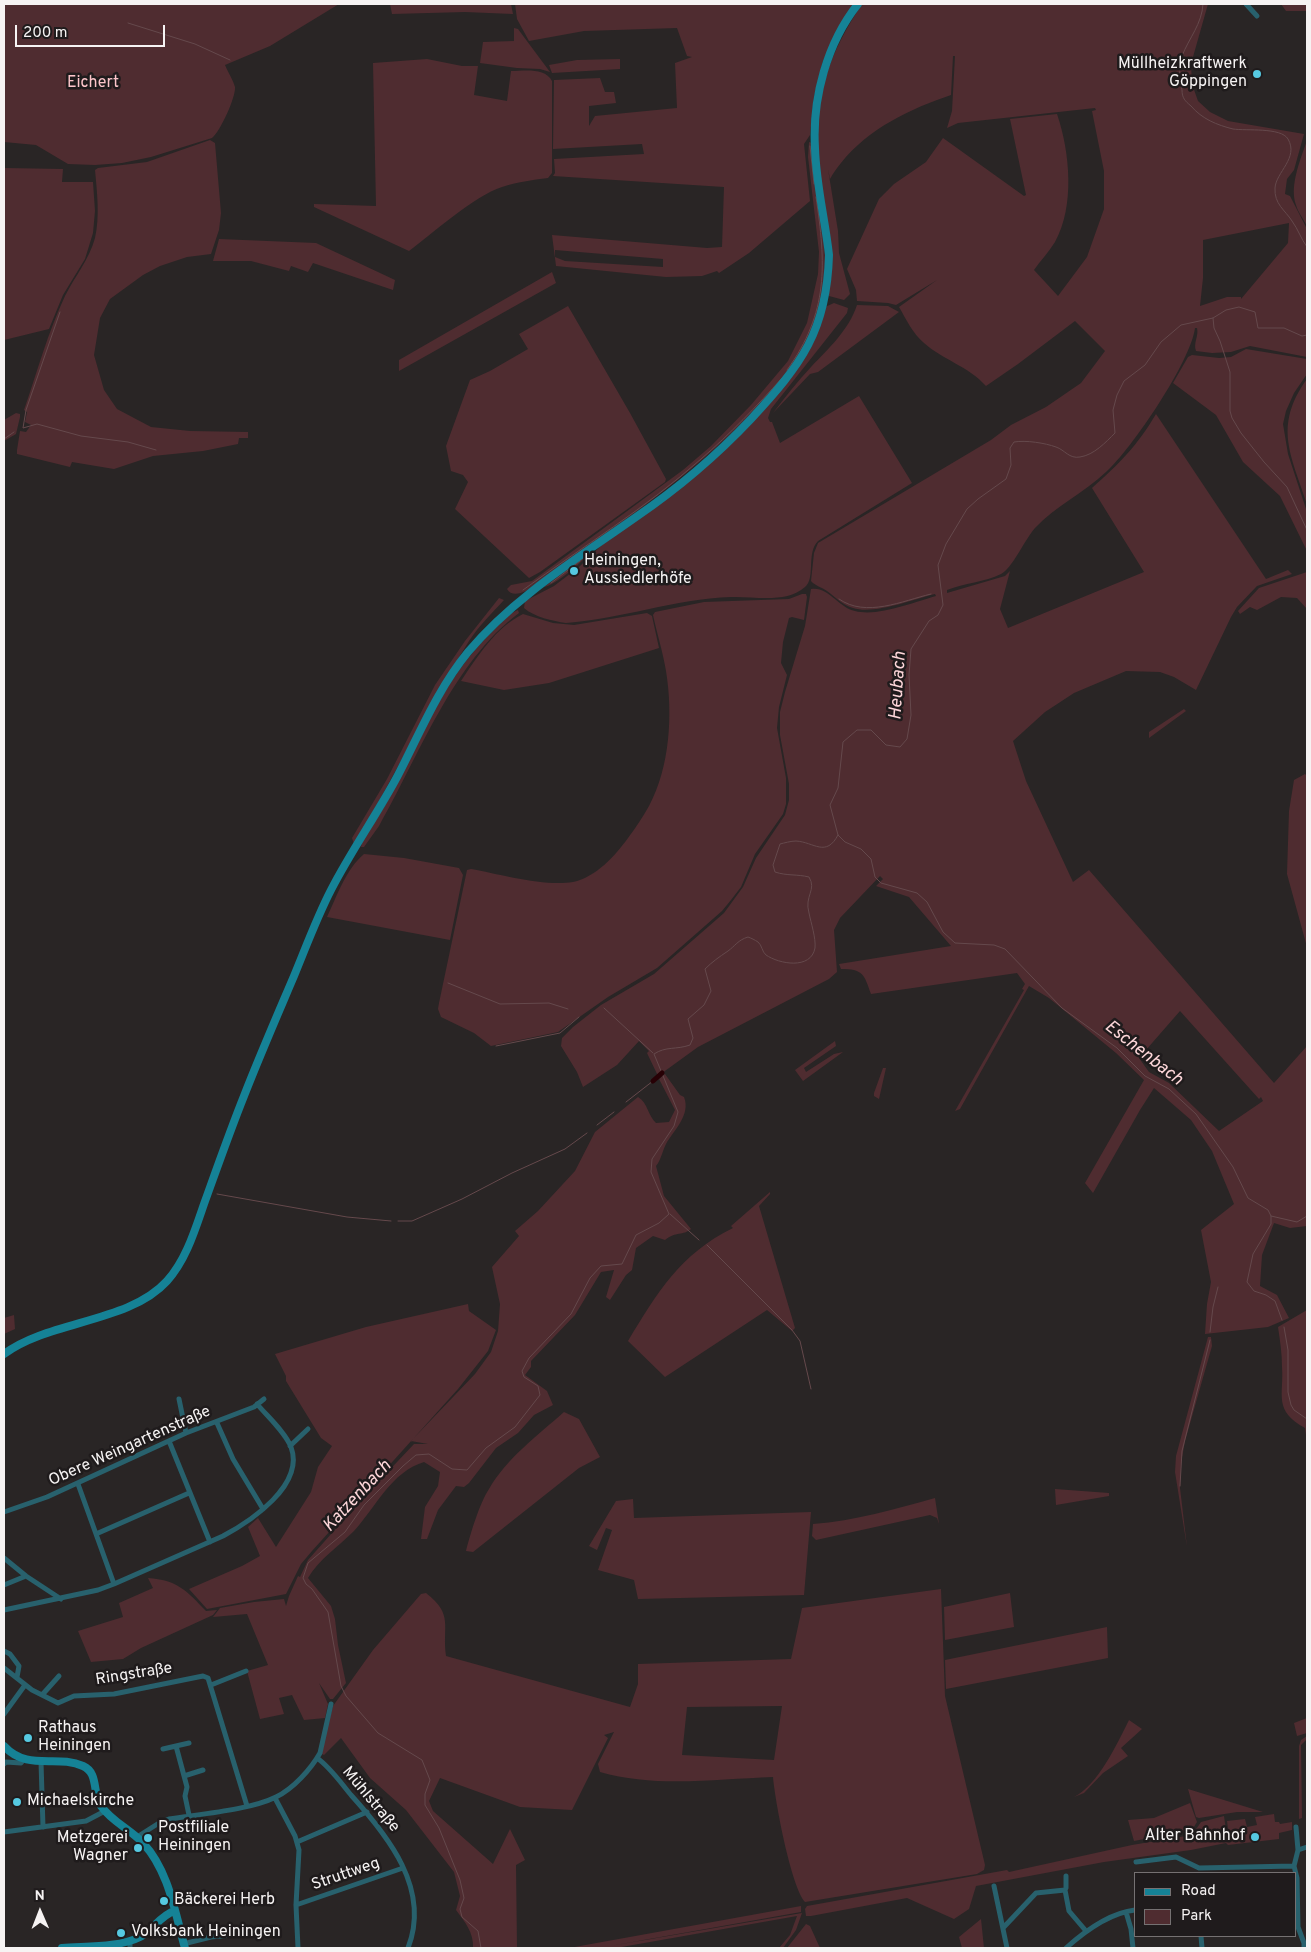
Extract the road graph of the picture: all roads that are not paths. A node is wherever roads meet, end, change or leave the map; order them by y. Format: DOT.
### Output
graph roads {
  1 [pos="858,4"];
  2 [pos="1246,4"];
  3 [pos="1257,16"];
  4 [pos="4,1354"];
  5 [pos="180,1399"];
  6 [pos="264,1400"];
  7 [pos="257,1404"];
  8 [pos="217,1423"];
  9 [pos="308,1429"];
  10 [pos="186,1433"];
  11 [pos="169,1441"];
  12 [pos="290,1446"];
  13 [pos="78,1484"];
  14 [pos="189,1493"];
  15 [pos="263,1509"];
  16 [pos="4,1512"];
  17 [pos="96,1534"];
  18 [pos="210,1542"];
  19 [pos="4,1558"];
  20 [pos="26,1576"];
  21 [pos="114,1584"];
  22 [pos="4,1585"];
  23 [pos="61,1598"];
  24 [pos="4,1610"];
  25 [pos="4,1651"];
  26 [pos="4,1668"];
  27 [pos="246,1671"];
  28 [pos="59,1676"];
  29 [pos="17,1677"];
  30 [pos="26,1685"];
  31 [pos="211,1685"];
  32 [pos="42,1695"];
  33 [pos="331,1704"];
  34 [pos="4,1714"];
  35 [pos="189,1744"];
  36 [pos="4,1746"];
  37 [pos="176,1746"];
  38 [pos="163,1749"];
  39 [pos="317,1758"];
  40 [pos="24,1759"];
  41 [pos="41,1762"];
  42 [pos="4,1764"];
  43 [pos="203,1770"];
  44 [pos="184,1776"];
  45 [pos="275,1798"];
  46 [pos="247,1806"];
  47 [pos="105,1811"];
  48 [pos="366,1812"];
  49 [pos="189,1816"];
  50 [pos="43,1827"];
  51 [pos="1296,1827"];
  52 [pos="4,1832"];
  53 [pos="137,1837"];
  54 [pos="297,1842"];
  55 [pos="1307,1847"];
  56 [pos="1298,1850"];
  57 [pos="1136,1862"];
  58 [pos="1271,1866"];
  59 [pos="1294,1866"];
  60 [pos="403,1868"];
  61 [pos="1200,1870"];
  62 [pos="1271,1872"];
  63 [pos="1066,1876"];
  64 [pos="994,1886"];
  65 [pos="1065,1890"];
  66 [pos="296,1905"];
  67 [pos="174,1910"];
  68 [pos="1134,1910"];
  69 [pos="1126,1912"];
  70 [pos="1003,1928"];
  71 [pos="1086,1931"];
  72 [pos="262,1932"];
  73 [pos="130,1944"];
  74 [pos="1305,1944"];
  75 [pos="184,1946"];
  76 [pos="62,1948"];
  77 [pos="298,1948"];
  78 [pos="408,1948"];
  79 [pos="1007,1948"];
  80 [pos="1066,1948"];
  81 [pos="1133,1948"];
  1 -- 4 [label="main road"];
  2 -- 3 [label="street"];
  5 -- 10 [label="street"];
  6 -- 7 [label="street, Obere Weingartenstraße"];
  7 -- 8 [label="street, Obere Weingartenstraße"];
  7 -- 12 [label="street"];
  8 -- 10 [label="street, Obere Weingartenstraße"];
  8 -- 15 [label="street"];
  9 -- 12 [label="street"];
  10 -- 11 [label="street, Obere Weingartenstraße"];
  11 -- 13 [label="street, Obere Weingartenstraße"];
  11 -- 14 [label="street"];
  12 -- 15 [label="street"];
  13 -- 16 [label="street, Obere Weingartenstraße"];
  13 -- 17 [label="street"];
  14 -- 17 [label="street"];
  14 -- 18 [label="street"];
  15 -- 18 [label="street"];
  17 -- 21 [label="street"];
  18 -- 21 [label="street"];
  19 -- 20 [label="street"];
  20 -- 22 [label="street"];
  20 -- 23 [label="street"];
  21 -- 23 [label="street"];
  23 -- 24 [label="street"];
  25 -- 29 [label="street"];
  26 -- 29 [label="street"];
  27 -- 31 [label="street"];
  28 -- 32 [label="street"];
  29 -- 30 [label="street"];
  30 -- 32 [label="street"];
  30 -- 34 [label="street"];
  31 -- 32 [label="street, Ringstraße"];
  31 -- 46 [label="street"];
  33 -- 39 [label="street"];
  35 -- 37 [label="street"];
  36 -- 40 [label="main road"];
  37 -- 38 [label="street"];
  37 -- 44 [label="street"];
  39 -- 45 [label="street"];
  39 -- 48 [label="street, Mühlstraße"];
  40 -- 41 [label="main road"];
  40 -- 42 [label="street"];
  41 -- 47 [label="main road"];
  41 -- 50 [label="street"];
  43 -- 44 [label="street"];
  44 -- 49 [label="street"];
  45 -- 46 [label="street"];
  45 -- 54 [label="street"];
  46 -- 49 [label="street"];
  47 -- 50 [label="street"];
  47 -- 53 [label="main road"];
  48 -- 54 [label="street"];
  48 -- 60 [label="street, Mühlstraße"];
  49 -- 53 [label="street"];
  50 -- 52 [label="street"];
  51 -- 56 [label="street"];
  53 -- 67 [label="main road"];
  54 -- 66 [label="street"];
  55 -- 56 [label="street"];
  56 -- 59 [label="street"];
  57 -- 61 [label="street"];
  58 -- 59 [label="street"];
  58 -- 61 [label="street"];
  58 -- 62 [label="street"];
  59 -- 74 [label="street"];
  60 -- 66 [label="street, Struttweg"];
  60 -- 78 [label="street, Mühlstraße"];
  63 -- 65 [label="street"];
  64 -- 70 [label="street"];
  65 -- 70 [label="street"];
  65 -- 71 [label="street"];
  66 -- 77 [label="street"];
  67 -- 73 [label="main road"];
  67 -- 75 [label="main road"];
  68 -- 69 [label="street"];
  69 -- 71 [label="street"];
  69 -- 81 [label="street"];
  70 -- 79 [label="street"];
  71 -- 80 [label="street"];
  72 -- 75 [label="street"];
  73 -- 76 [label="main road"];
}
